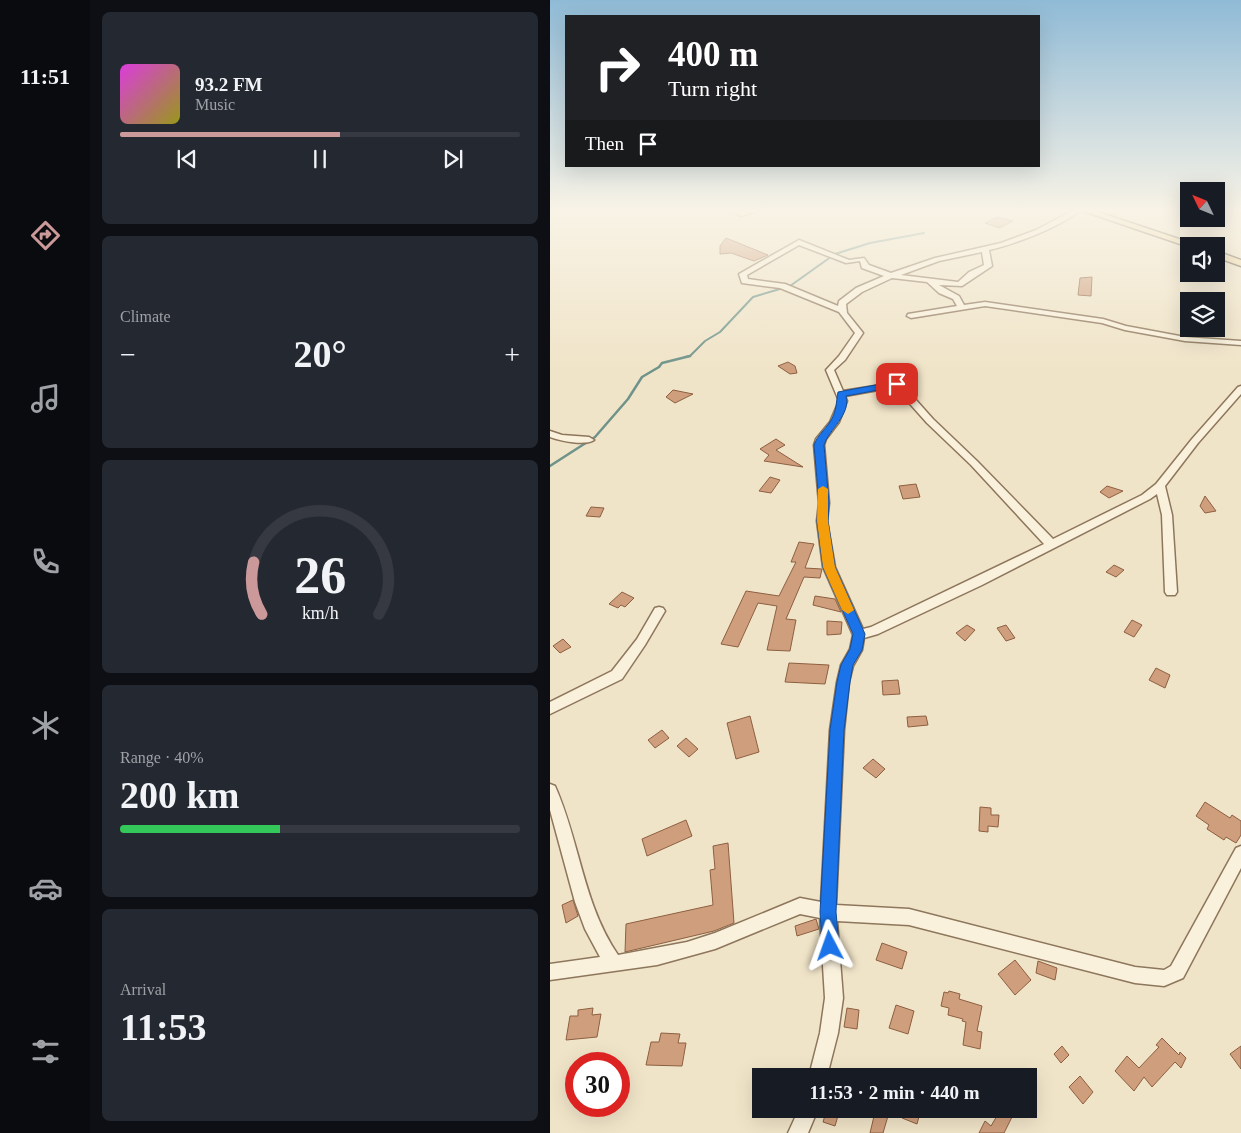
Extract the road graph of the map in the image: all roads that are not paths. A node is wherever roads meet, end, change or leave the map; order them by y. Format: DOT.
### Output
graph roads {
  1 [pos="761,264"];
  2 [pos="865,264"];
  3 [pos="923,264"];
  4 [pos="988,264"];
  5 [pos="893,276"];
  6 [pos="933,282"];
  7 [pos="961,307"];
  8 [pos="842,310"];
  9 [pos="911,316"];
  10 [pos="1241,344"];
  11 [pos="1241,388"];
  12 [pos="841,394"];
  13 [pos="550,434"];
  14 [pos="589,440"];
  15 [pos="1160,486"];
  16 [pos="1052,545"];
  17 [pos="1171,592"];
  18 [pos="659,611"];
  19 [pos="859,634"];
  20 [pos="550,708"];
  21 [pos="550,791"];
  22 [pos="1241,853"];
  23 [pos="828,912"];
  24 [pos="614,964"];
  25 [pos="550,972"];
  26 [pos="820,1068"];
  27 [pos="805,1118"];
  28 [pos="798,1133"];
  1 -- 8 [label="street"];
  2 -- 5 [label="street"];
  3 -- 5 [label="street"];
  4 -- 6 [label="street"];
  5 -- 6 [label="street"];
  5 -- 8 [label="street"];
  6 -- 7 [label="street"];
  7 -- 9 [label="street"];
  7 -- 10 [label="street"];
  8 -- 12 [label="street"];
  11 -- 15 [label="street"];
  12 -- 16 [label="street"];
  12 -- 19 [label="street"];
  13 -- 14 [label="street"];
  15 -- 16 [label="street"];
  15 -- 17 [label="street"];
  16 -- 19 [label="street"];
  18 -- 20 [label="street"];
  19 -- 23 [label="street"];
  21 -- 24 [label="street"];
  22 -- 23 [label="street"];
  23 -- 24 [label="street"];
  23 -- 26 [label="street"];
  24 -- 25 [label="street"];
  27 -- 28 [label="street"];
}
